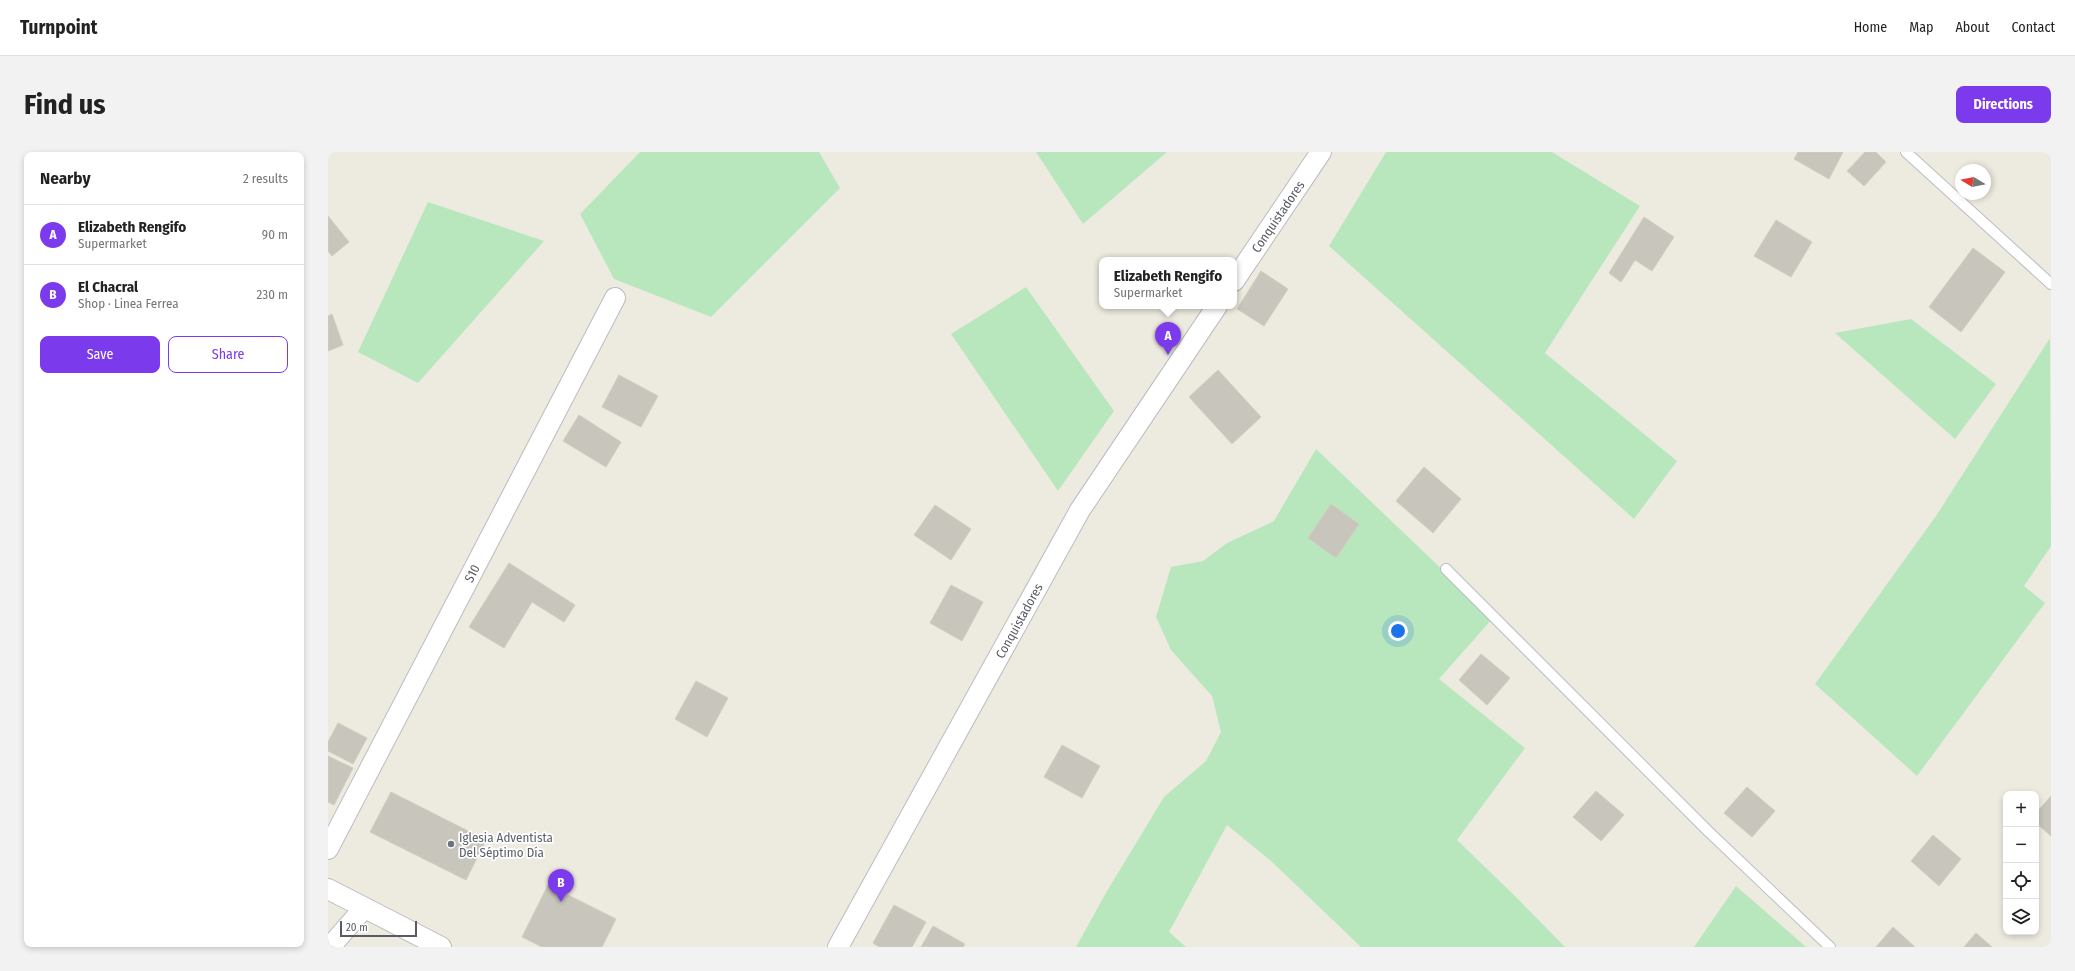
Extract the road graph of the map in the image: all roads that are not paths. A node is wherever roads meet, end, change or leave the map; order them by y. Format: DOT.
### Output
graph roads {
  1 [pos="1321,152"];
  2 [pos="1906,152"];
  3 [pos="1237,277"];
  4 [pos="2051,284"];
  5 [pos="615,298"];
  6 [pos="1215,309"];
  7 [pos="1446,569"];
  8 [pos="328,849"];
  9 [pos="328,889"];
  10 [pos="364,908"];
  11 [pos="330,947"];
  12 [pos="441,947"];
  13 [pos="838,947"];
  14 [pos="1830,947"];
  1 -- 3 [label="street, Conquistadores"];
  2 -- 4 [label="lane"];
  5 -- 8 [label="street, S10"];
  6 -- 13 [label="street, Conquistadores"];
  7 -- 14 [label="lane"];
  9 -- 10 [label="street"];
  10 -- 11 [label="street"];
  10 -- 12 [label="street"];
}
